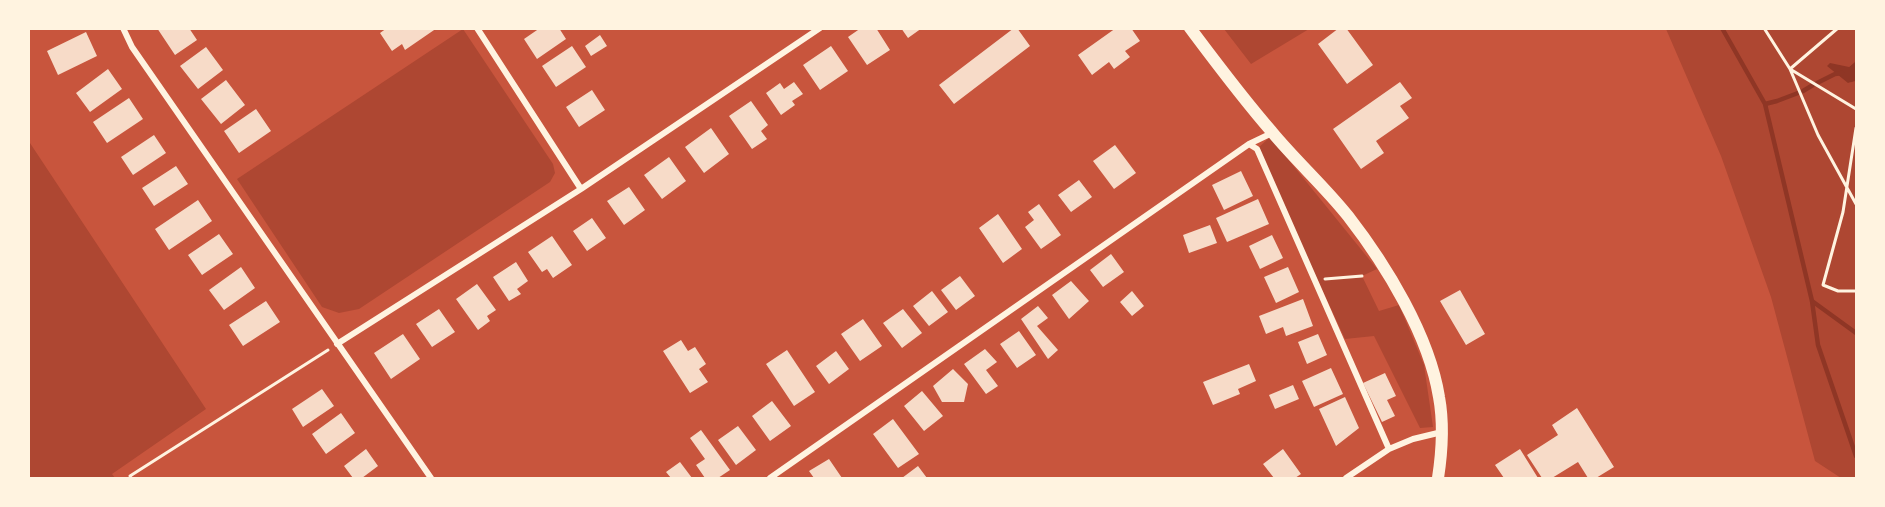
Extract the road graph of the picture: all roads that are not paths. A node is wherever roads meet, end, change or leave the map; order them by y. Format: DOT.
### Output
graph roads {
  1 [pos="123,28"];
  2 [pos="477,28"];
  3 [pos="1190,28"];
  4 [pos="817,29"];
  5 [pos="1272,133"];
  6 [pos="1249,144"];
  7 [pos="581,189"];
  8 [pos="337,344"];
  9 [pos="1442,432"];
  10 [pos="1389,449"];
  11 [pos="431,478"];
  12 [pos="770,478"];
  13 [pos="1346,478"];
  14 [pos="1438,478"];
  1 -- 8 [label="street"];
  2 -- 7 [label="street"];
  3 -- 5 [label="main road"];
  4 -- 7 [label="street"];
  5 -- 6 [label="street"];
  5 -- 9 [label="main road"];
  6 -- 10 [label="street"];
  6 -- 12 [label="street"];
  7 -- 8 [label="street"];
  8 -- 11 [label="street"];
  9 -- 10 [label="street"];
  9 -- 14 [label="main road"];
  10 -- 13 [label="street"];
}
